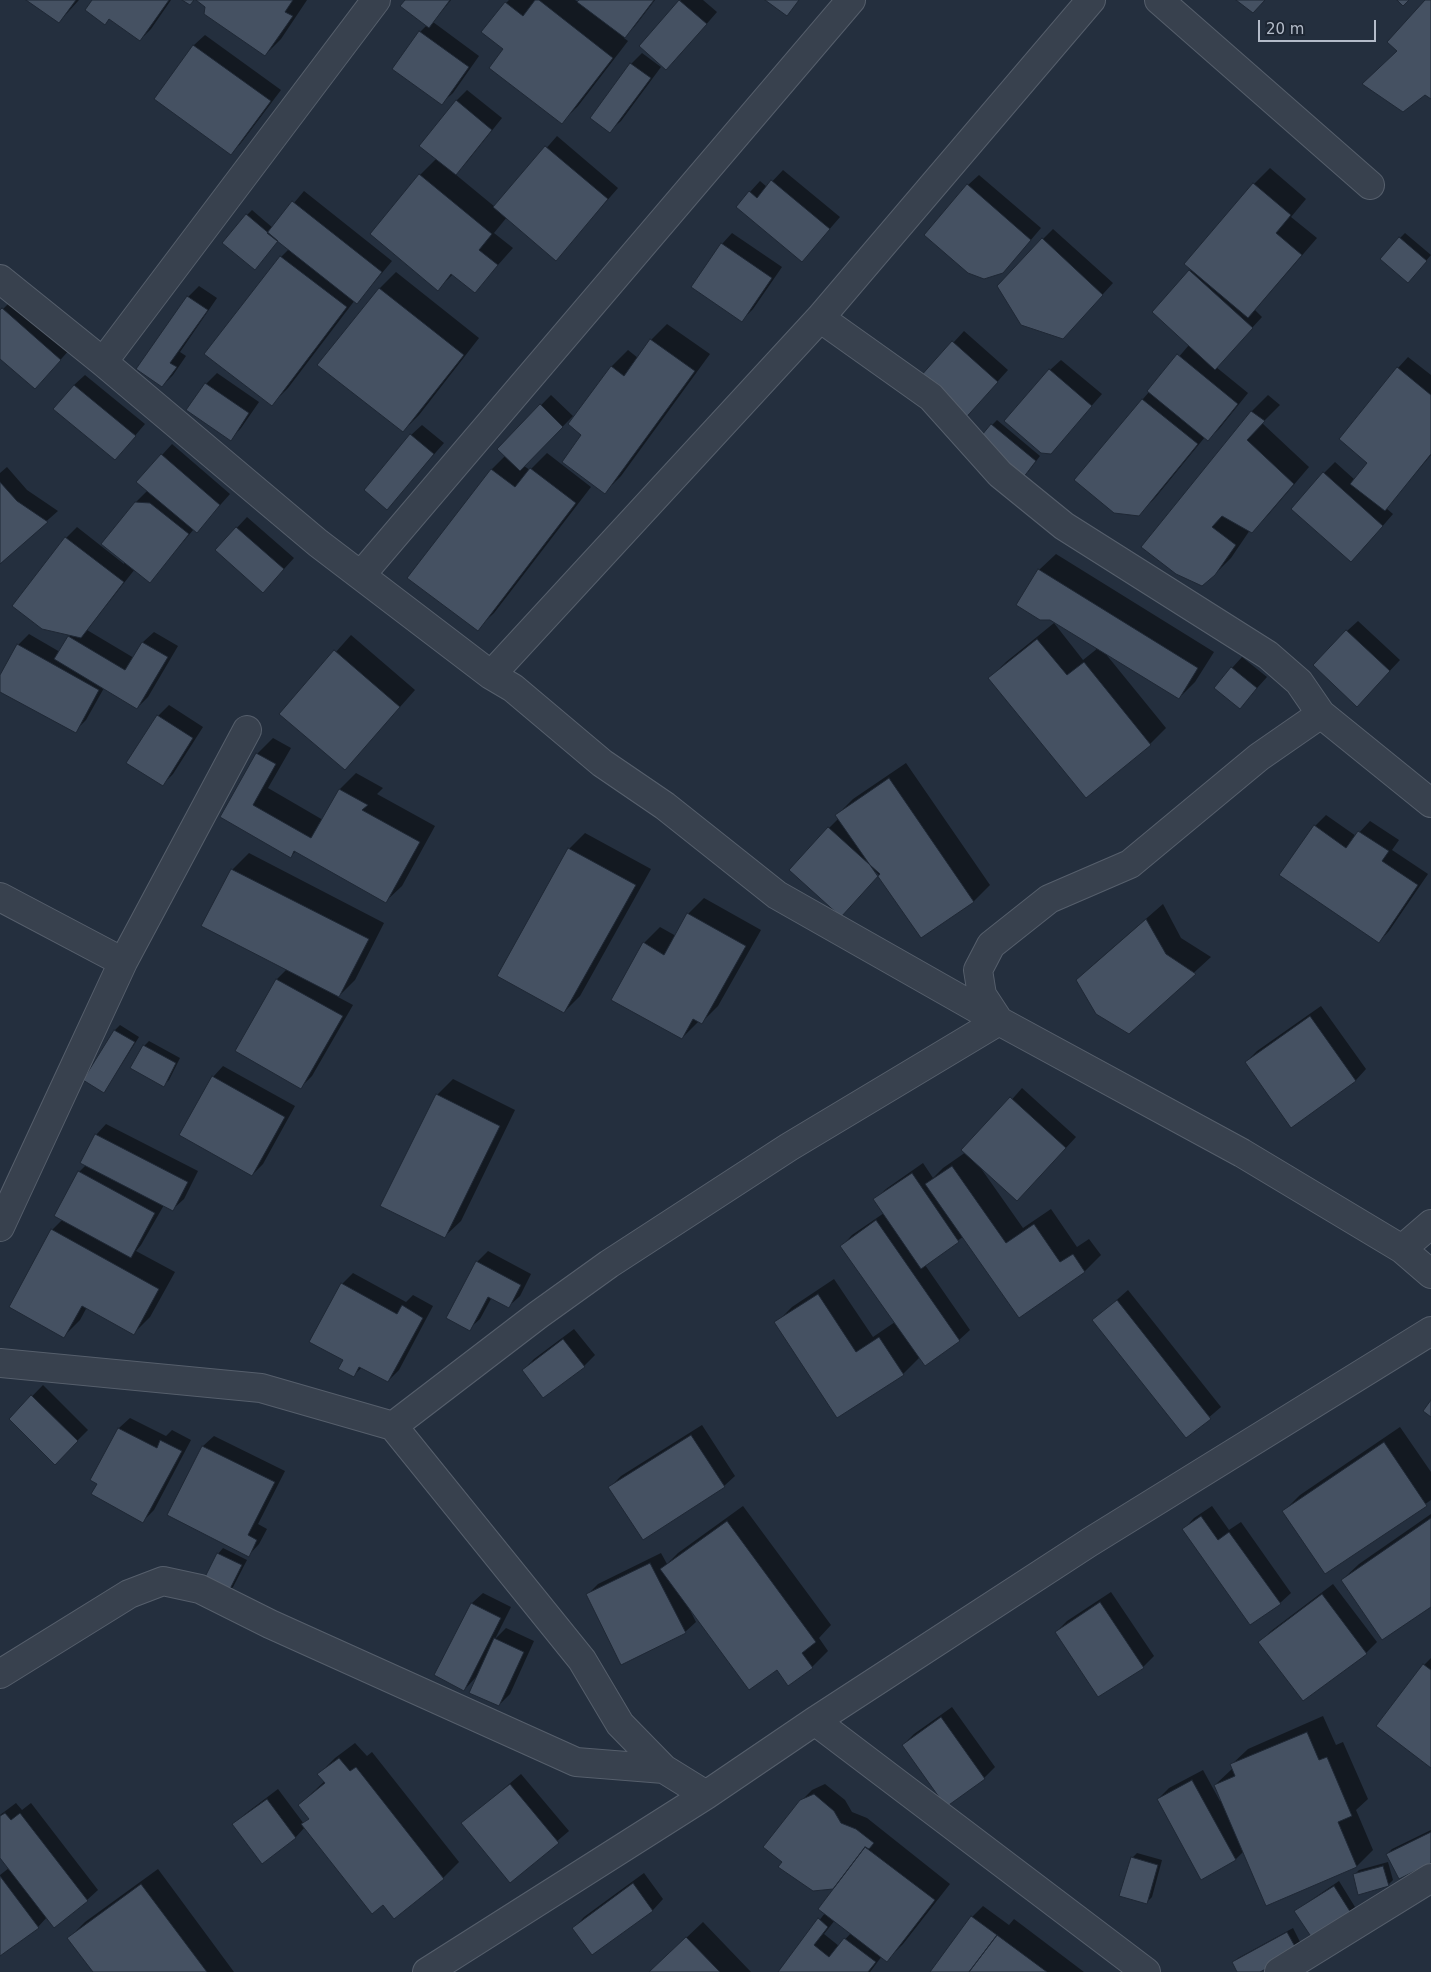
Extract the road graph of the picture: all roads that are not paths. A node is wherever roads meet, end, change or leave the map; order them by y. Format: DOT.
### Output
graph roads {
  1 [pos="376,0"];
  2 [pos="851,0"];
  3 [pos="1091,0"];
  4 [pos="1159,0"];
  5 [pos="1370,185"];
  6 [pos="0,279"];
  7 [pos="820,318"];
  8 [pos="103,362"];
  9 [pos="361,575"];
  10 [pos="491,675"];
  11 [pos="1321,714"];
  12 [pos="247,730"];
  13 [pos="1431,803"];
  14 [pos="0,897"];
  15 [pos="123,962"];
  16 [pos="999,1021"];
  17 [pos="1431,1224"];
  18 [pos="0,1227"];
  19 [pos="1402,1249"];
  20 [pos="1431,1274"];
  21 [pos="1431,1331"];
  22 [pos="0,1363"];
  23 [pos="393,1426"];
  24 [pos="0,1674"];
  25 [pos="815,1721"];
  26 [pos="664,1769"];
  27 [pos="706,1795"];
  28 [pos="1431,1878"];
  29 [pos="427,1972"];
  30 [pos="1146,1972"];
  31 [pos="1280,1972"];
  1 -- 8 [label="street"];
  2 -- 9 [label="street"];
  3 -- 7 [label="street"];
  4 -- 5 [label="street"];
  6 -- 8 [label="street"];
  7 -- 10 [label="street"];
  7 -- 11 [label="street"];
  8 -- 9 [label="street"];
  9 -- 10 [label="street"];
  10 -- 16 [label="street"];
  11 -- 13 [label="street"];
  11 -- 16 [label="street"];
  12 -- 15 [label="street"];
  14 -- 15 [label="street"];
  15 -- 18 [label="street"];
  16 -- 19 [label="street"];
  16 -- 23 [label="street"];
  17 -- 19 [label="street"];
  19 -- 20 [label="street"];
  21 -- 25 [label="street"];
  22 -- 23 [label="street"];
  23 -- 26 [label="street"];
  24 -- 26 [label="street"];
  25 -- 27 [label="street"];
  25 -- 30 [label="street"];
  26 -- 27 [label="street"];
  27 -- 29 [label="street"];
  28 -- 31 [label="street"];
}
